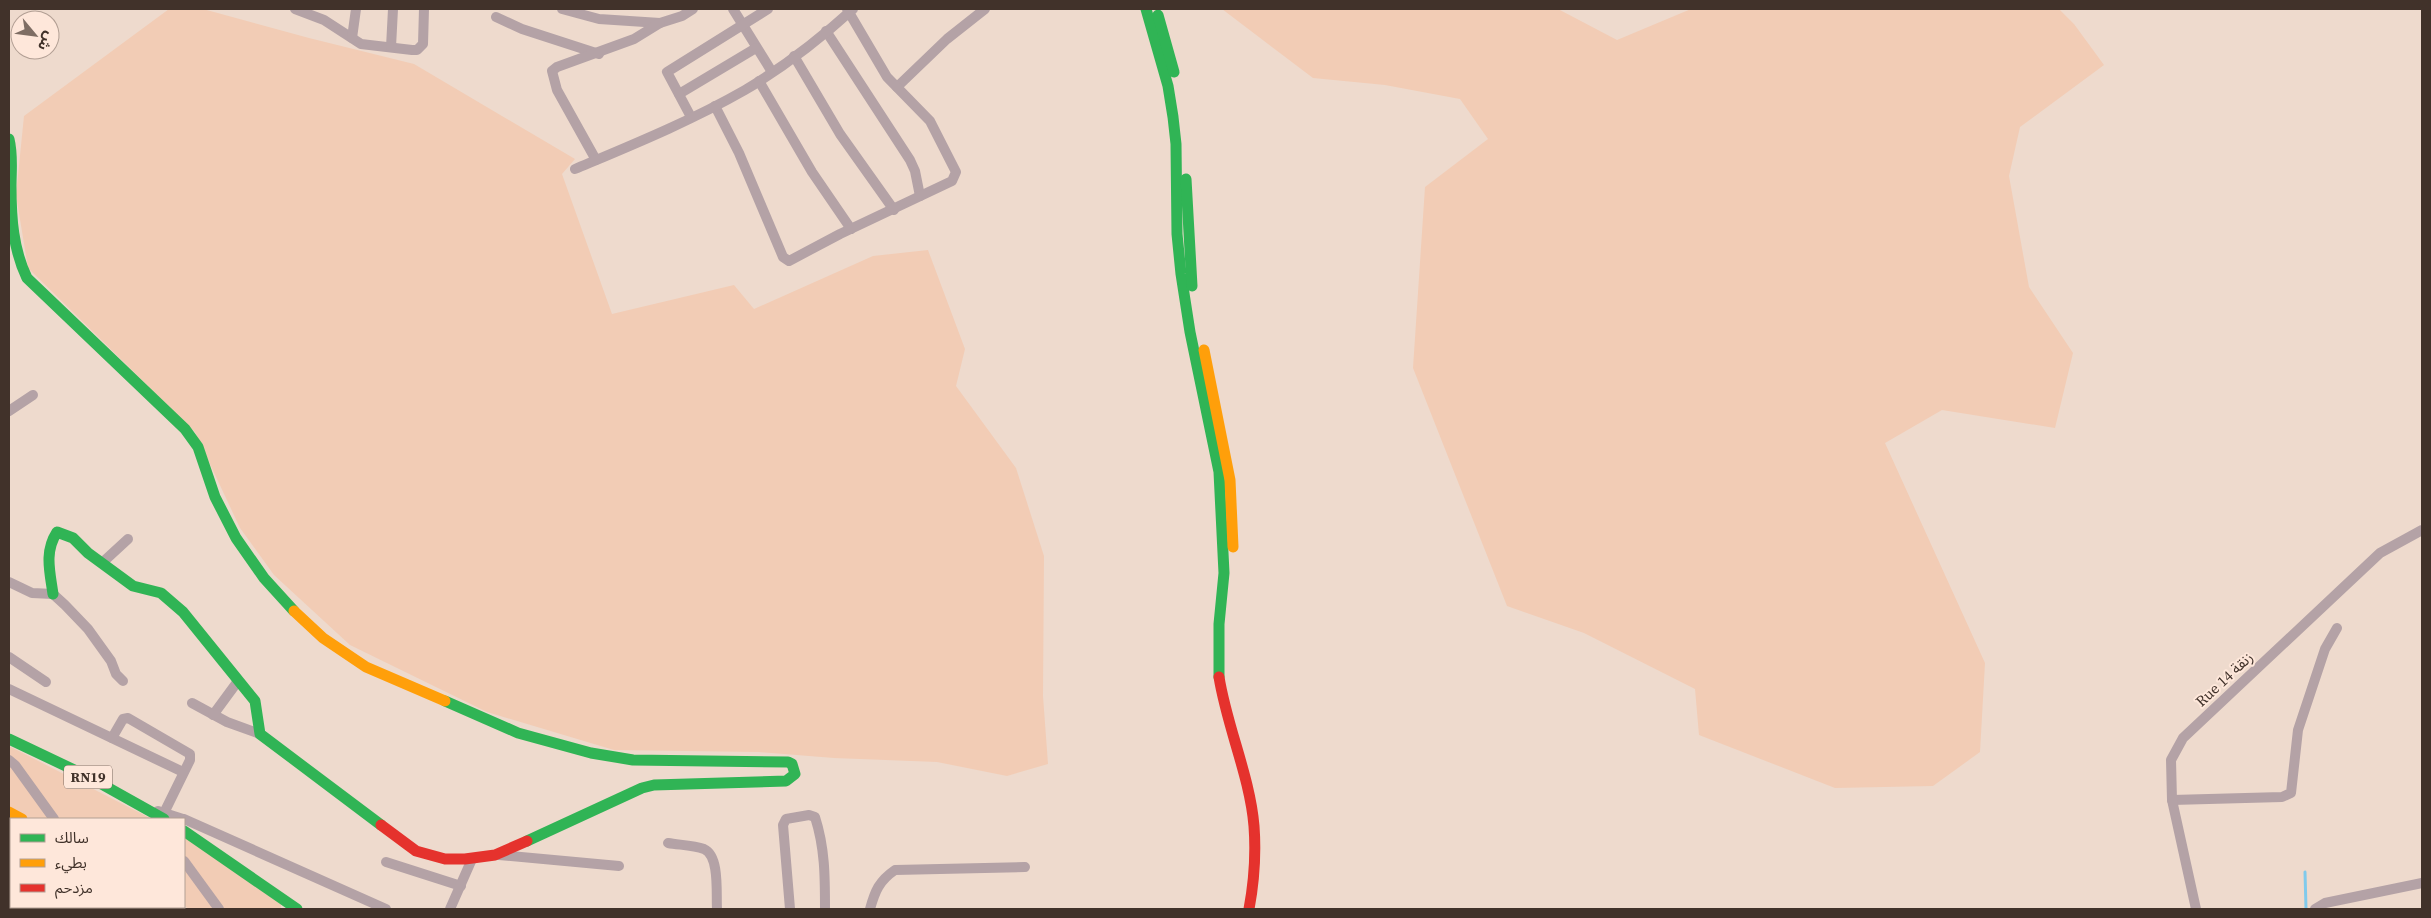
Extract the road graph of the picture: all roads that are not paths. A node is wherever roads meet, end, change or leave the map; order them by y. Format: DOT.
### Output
graph roads {
  1 [pos="295,9"];
  2 [pos="356,9"];
  3 [pos="393,9"];
  4 [pos="424,9"];
  5 [pos="562,9"];
  6 [pos="693,9"];
  7 [pos="733,9"];
  8 [pos="768,9"];
  9 [pos="985,9"];
  10 [pos="1146,9"];
  11 [pos="1156,9"];
  12 [pos="850,10"];
  13 [pos="496,18"];
  14 [pos="660,23"];
  15 [pos="743,25"];
  16 [pos="826,31"];
  17 [pos="352,38"];
  18 [pos="391,47"];
  19 [pos="756,48"];
  20 [pos="599,54"];
  21 [pos="794,56"];
  22 [pos="772,72"];
  23 [pos="759,81"];
  24 [pos="897,87"];
  25 [pos="679,94"];
  26 [pos="715,106"];
  27 [pos="691,118"];
  28 [pos="9,139"];
  29 [pos="596,160"];
  30 [pos="575,169"];
  31 [pos="920,196"];
  32 [pos="894,210"];
  33 [pos="851,229"];
  34 [pos="33,395"];
  35 [pos="9,411"];
  36 [pos="2422,530"];
  37 [pos="128,539"];
  38 [pos="103,562"];
  39 [pos="9,582"];
  40 [pos="53,594"];
  41 [pos="2337,628"];
  42 [pos="9,657"];
  43 [pos="123,681"];
  44 [pos="238,681"];
  45 [pos="46,682"];
  46 [pos="9,689"];
  47 [pos="192,703"];
  48 [pos="213,715"];
  49 [pos="260,734"];
  50 [pos="112,738"];
  51 [pos="9,739"];
  52 [pos="9,760"];
  53 [pos="183,772"];
  54 [pos="2172,800"];
  55 [pos="9,812"];
  56 [pos="164,816"];
  57 [pos="20,818"];
  58 [pos="53,818"];
  59 [pos="177,818"];
  60 [pos="185,820"];
  61 [pos="185,832"];
  62 [pos="668,842"];
  63 [pos="495,855"];
  64 [pos="472,859"];
  65 [pos="185,862"];
  66 [pos="386,862"];
  67 [pos="618,866"];
  68 [pos="1025,867"];
  69 [pos="2422,883"];
  70 [pos="461,886"];
  71 [pos="219,909"];
  72 [pos="297,909"];
  73 [pos="386,909"];
  74 [pos="450,909"];
  75 [pos="717,909"];
  76 [pos="790,909"];
  77 [pos="825,909"];
  78 [pos="870,909"];
  79 [pos="1249,909"];
  80 [pos="1260,909"];
  81 [pos="2196,909"];
  82 [pos="2315,909"];
  1 -- 17 [label="street"];
  2 -- 17 [label="street"];
  3 -- 18 [label="street"];
  4 -- 18 [label="street"];
  5 -- 14 [label="street"];
  6 -- 14 [label="street"];
  7 -- 15 [label="street"];
  8 -- 15 [label="street"];
  9 -- 24 [label="street"];
  10 -- 79 [label="street"];
  11 -- 80 [label="street"];
  12 -- 16 [label="street"];
  12 -- 24 [label="street"];
  13 -- 20 [label="street"];
  14 -- 20 [label="street"];
  15 -- 19 [label="street"];
  15 -- 25 [label="street"];
  16 -- 21 [label="street"];
  16 -- 31 [label="street"];
  17 -- 18 [label="street"];
  19 -- 22 [label="street"];
  19 -- 25 [label="street"];
  20 -- 29 [label="street"];
  21 -- 22 [label="street"];
  21 -- 32 [label="street"];
  22 -- 23 [label="street"];
  23 -- 26 [label="street"];
  23 -- 33 [label="street"];
  24 -- 31 [label="street"];
  25 -- 27 [label="street"];
  26 -- 27 [label="street"];
  26 -- 33 [label="street"];
  27 -- 29 [label="street"];
  28 -- 63 [label="street"];
  29 -- 30 [label="street"];
  31 -- 32 [label="street"];
  32 -- 33 [label="street"];
  34 -- 35 [label="street"];
  36 -- 54 [label="street, Rue 14 زنقة"];
  37 -- 38 [label="street"];
  38 -- 40 [label="street"];
  38 -- 44 [label="street"];
  39 -- 40 [label="street"];
  40 -- 43 [label="street"];
  41 -- 54 [label="street"];
  42 -- 45 [label="street"];
  44 -- 48 [label="street"];
  44 -- 49 [label="street"];
  46 -- 50 [label="street"];
  47 -- 48 [label="street"];
  48 -- 49 [label="street"];
  49 -- 64 [label="street"];
  50 -- 53 [label="street"];
  50 -- 53 [label="street"];
  51 -- 56 [label="street, RN19"];
  52 -- 58 [label="street"];
  53 -- 56 [label="street"];
  54 -- 81 [label="street, Rue 14 زنقة"];
  55 -- 57 [label="street"];
  56 -- 59 [label="street"];
  60 -- 73 [label="street"];
  61 -- 72 [label="street"];
  62 -- 75 [label="street"];
  63 -- 64 [label="street"];
  63 -- 67 [label="street"];
  64 -- 70 [label="street"];
  65 -- 71 [label="street"];
  66 -- 70 [label="street"];
  68 -- 78 [label="street"];
  69 -- 82 [label="street"];
  70 -- 74 [label="street"];
  76 -- 77 [label="street"];
}
